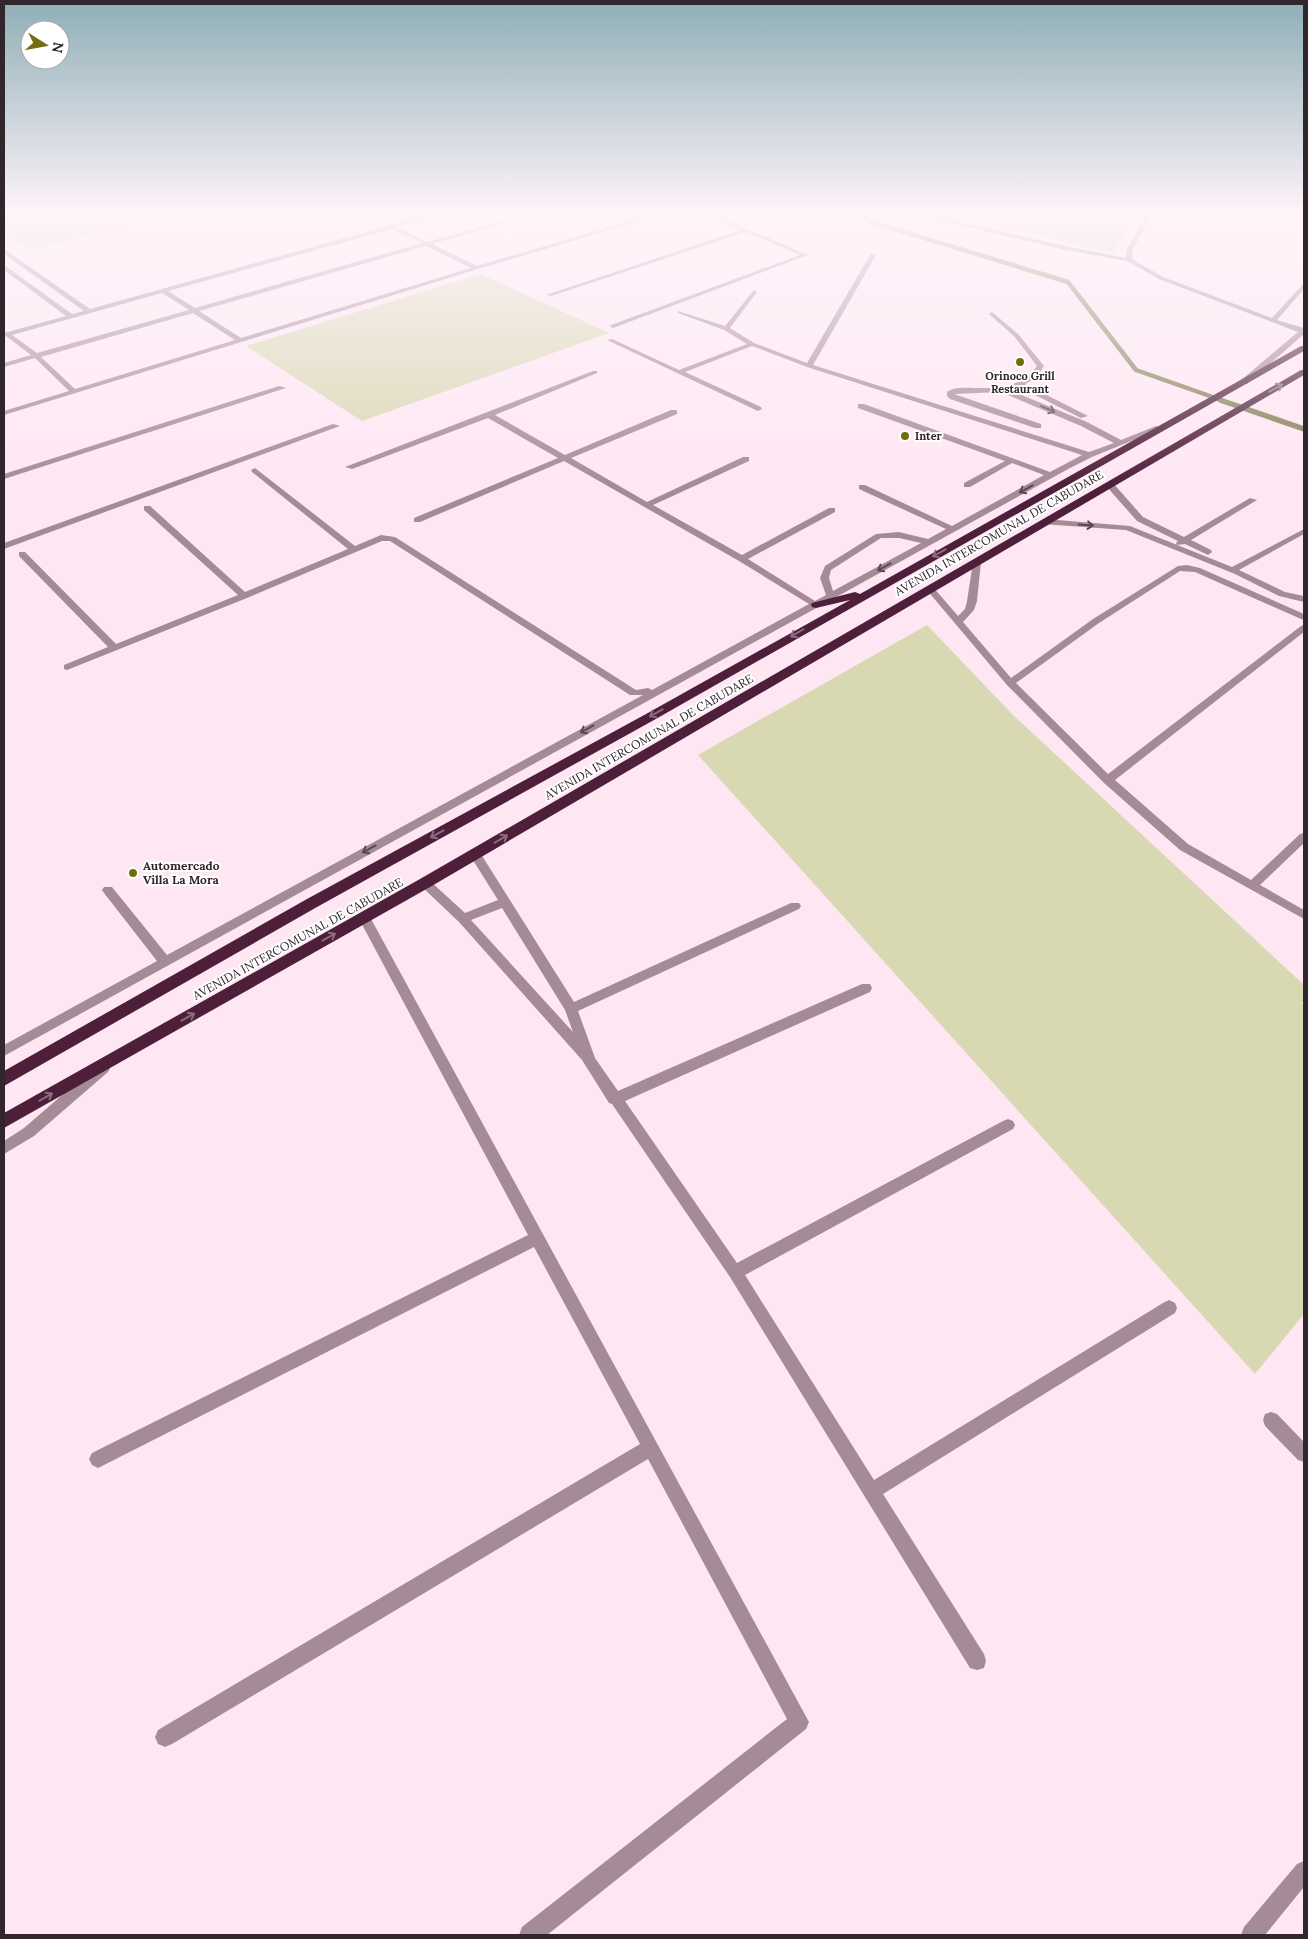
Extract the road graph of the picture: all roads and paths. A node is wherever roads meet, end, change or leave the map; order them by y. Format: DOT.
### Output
graph roads {
  1 [pos="55,303"];
  2 [pos="77,303"];
  3 [pos="89,303"];
  4 [pos="117,303"];
  5 [pos="183,303"];
  6 [pos="220,303"];
  7 [pos="360,303"];
  8 [pos="674,303"];
  9 [pos="745,303"];
  10 [pos="845,303"];
  11 [pos="1231,303"];
  12 [pos="1288,303"];
  13 [pos="81,306"];
  14 [pos="64,310"];
  15 [pos="88,311"];
  16 [pos="194,311"];
  17 [pos="680,312"];
  18 [pos="992,314"];
  19 [pos="71,316"];
  20 [pos="1274,319"];
  21 [pos="613,326"];
  22 [pos="726,329"];
  23 [pos="1304,331"];
  24 [pos="5,332"];
  25 [pos="241,340"];
  26 [pos="610,340"];
  27 [pos="752,344"];
  28 [pos="1304,348"];
  29 [pos="36,356"];
  30 [pos="4,365"];
  31 [pos="810,366"];
  32 [pos="595,372"];
  33 [pos="680,372"];
  34 [pos="1304,372"];
  35 [pos="1019,384"];
  36 [pos="1241,384"];
  37 [pos="282,388"];
  38 [pos="1003,390"];
  39 [pos="74,392"];
  40 [pos="861,406"];
  41 [pos="758,409"];
  42 [pos="674,412"];
  43 [pos="4,413"];
  44 [pos="488,415"];
  45 [pos="336,426"];
  46 [pos="1038,426"];
  47 [pos="1166,426"];
  48 [pos="1125,442"];
  49 [pos="1089,455"];
  50 [pos="562,458"];
  51 [pos="746,459"];
  52 [pos="1012,460"];
  53 [pos="349,467"];
  54 [pos="255,470"];
  55 [pos="1051,475"];
  56 [pos="4,477"];
  57 [pos="966,485"];
  58 [pos="1110,485"];
  59 [pos="862,487"];
  60 [pos="1254,500"];
  61 [pos="648,505"];
  62 [pos="147,508"];
  63 [pos="832,510"];
  64 [pos="1140,519"];
  65 [pos="418,520"];
  66 [pos="1045,522"];
  67 [pos="1127,528"];
  68 [pos="953,529"];
  69 [pos="1304,531"];
  70 [pos="1184,540"];
  71 [pos="930,542"];
  72 [pos="4,546"];
  73 [pos="1174,547"];
  74 [pos="354,549"];
  75 [pos="22,554"];
  76 [pos="742,559"];
  77 [pos="977,562"];
  78 [pos="1232,568"];
  79 [pos="930,589"];
  80 [pos="873,590"];
  81 [pos="244,596"];
  82 [pos="831,596"];
  83 [pos="1304,599"];
  84 [pos="812,602"];
  85 [pos="1304,617"];
  86 [pos="957,622"];
  87 [pos="1304,628"];
  88 [pos="114,648"];
  89 [pos="67,667"];
  90 [pos="1010,684"];
  91 [pos="1108,780"];
  92 [pos="1304,837"];
  93 [pos="475,854"];
  94 [pos="425,883"];
  95 [pos="1253,885"];
  96 [pos="108,890"];
  97 [pos="505,902"];
  98 [pos="795,906"];
  99 [pos="1304,915"];
  100 [pos="364,917"];
  101 [pos="462,919"];
  102 [pos="165,962"];
  103 [pos="866,988"];
  104 [pos="571,1009"];
  105 [pos="4,1051"];
  106 [pos="115,1058"];
  107 [pos="589,1060"];
  108 [pos="4,1079"];
  109 [pos="614,1099"];
  110 [pos="4,1121"];
  111 [pos="1008,1125"];
  112 [pos="4,1148"];
  113 [pos="537,1238"];
  114 [pos="735,1272"];
  115 [pos="1169,1308"];
  116 [pos="1271,1420"];
  117 [pos="650,1447"];
  118 [pos="1304,1454"];
  119 [pos="98,1459"];
  120 [pos="872,1492"];
  121 [pos="976,1661"];
  122 [pos="165,1737"];
  123 [pos="1304,1871"];
  124 [pos="530,1935"];
  125 [pos="1252,1935"];
  1 -- 14 [label="street"];
  2 -- 13 [label="street"];
  3 -- 13 [label="street"];
  4 -- 15 [label="street"];
  5 -- 16 [label="street"];
  6 -- 16 [label="street"];
  7 -- 25 [label="street"];
  8 -- 21 [label="street"];
  9 -- 22 [label="street"];
  10 -- 31 [label="street"];
  11 -- 20 [label="street"];
  12 -- 20 [label="street"];
  13 -- 14 [label="street"];
  13 -- 15 [label="street"];
  14 -- 19 [label="street"];
  14 -- 24 [label="street"];
  15 -- 19 [label="street"];
  16 -- 25 [label="street"];
  16 -- 29 [label="street"];
  17 -- 22 [label="street"];
  18 -- 35 [label="street"];
  19 -- 24 [label="street"];
  20 -- 23 [label="street"];
  22 -- 27 [label="street"];
  23 -- 36 [label="street"];
  24 -- 29 [label="street"];
  25 -- 39 [label="street"];
  26 -- 33 [label="street"];
  27 -- 31 [label="street"];
  27 -- 33 [label="street"];
  28 -- 36 [label="highway, AVENIDA INTERCOMUNAL DE CABUDARE"];
  29 -- 30 [label="street"];
  29 -- 39 [label="street"];
  31 -- 49 [label="street"];
  32 -- 44 [label="street"];
  33 -- 41 [label="street"];
  58 -- 34 [label="highway, AVENIDA INTERCOMUNAL DE CABUDARE, one-way"];
  35 -- 38 [label="street"];
  35 -- 48 [label="street"];
  36 -- 47 [label="highway, AVENIDA INTERCOMUNAL DE CABUDARE"];
  37 -- 56 [label="street"];
  38 -- 46 [label="street"];
  38 -- 48 [label="street, one-way"];
  39 -- 43 [label="street"];
  40 -- 52 [label="street"];
  42 -- 50 [label="street"];
  44 -- 50 [label="street"];
  44 -- 53 [label="street"];
  45 -- 72 [label="street"];
  47 -- 48 [label="street"];
  47 -- 80 [label="highway, AVENIDA INTERCOMUNAL DE CABUDARE, one-way"];
  48 -- 49 [label="street"];
  49 -- 55 [label="street"];
  50 -- 61 [label="street"];
  50 -- 65 [label="street"];
  51 -- 61 [label="street"];
  52 -- 55 [label="street"];
  52 -- 57 [label="street"];
  54 -- 74 [label="street"];
  55 -- 68 [label="street, one-way"];
  58 -- 64 [label="street"];
  58 -- 66 [label="highway, AVENIDA INTERCOMUNAL DE CABUDARE"];
  59 -- 68 [label="street"];
  60 -- 70 [label="street"];
  61 -- 76 [label="street"];
  62 -- 81 [label="street"];
  63 -- 76 [label="street"];
  64 -- 67 [label="street"];
  64 -- 70 [label="street"];
  66 -- 67 [label="street, one-way"];
  66 -- 77 [label="highway, AVENIDA INTERCOMUNAL DE CABUDARE"];
  67 -- 73 [label="street"];
  68 -- 71 [label="street"];
  69 -- 78 [label="street"];
  70 -- 73 [label="street"];
  70 -- 78 [label="street"];
  71 -- 82 [label="street, one-way"];
  71 -- 82 [label="street"];
  73 -- 78 [label="street"];
  74 -- 81 [label="street"];
  74 -- 84 [label="street"];
  75 -- 88 [label="street"];
  76 -- 84 [label="street"];
  77 -- 79 [label="highway, AVENIDA INTERCOMUNAL DE CABUDARE"];
  77 -- 86 [label="street"];
  78 -- 83 [label="street"];
  79 -- 86 [label="street"];
  93 -- 79 [label="highway, AVENIDA INTERCOMUNAL DE CABUDARE, one-way"];
  80 -- 84 [label="highway"];
  80 -- 108 [label="highway, AVENIDA INTERCOMUNAL DE CABUDARE, one-way"];
  81 -- 88 [label="street"];
  82 -- 84 [label="street"];
  84 -- 102 [label="street, one-way"];
  85 -- 90 [label="street"];
  86 -- 90 [label="street"];
  87 -- 91 [label="street"];
  88 -- 89 [label="street"];
  90 -- 91 [label="street"];
  91 -- 95 [label="street"];
  92 -- 95 [label="street"];
  93 -- 94 [label="highway, AVENIDA INTERCOMUNAL DE CABUDARE"];
  93 -- 97 [label="street"];
  94 -- 100 [label="highway, AVENIDA INTERCOMUNAL DE CABUDARE"];
  94 -- 101 [label="street"];
  95 -- 99 [label="street"];
  96 -- 102 [label="street"];
  97 -- 101 [label="street"];
  97 -- 104 [label="street"];
  98 -- 104 [label="street"];
  106 -- 100 [label="highway, AVENIDA INTERCOMUNAL DE CABUDARE, one-way"];
  100 -- 113 [label="street"];
  101 -- 107 [label="street"];
  102 -- 105 [label="street"];
  103 -- 109 [label="street"];
  104 -- 107 [label="street"];
  110 -- 106 [label="highway, AVENIDA INTERCOMUNAL DE CABUDARE, one-way"];
  106 -- 112 [label="street"];
  107 -- 109 [label="street"];
  109 -- 114 [label="street"];
  111 -- 114 [label="street"];
  113 -- 117 [label="street"];
  113 -- 119 [label="street"];
  114 -- 120 [label="street"];
  115 -- 120 [label="street"];
  116 -- 118 [label="street"];
  117 -- 122 [label="street"];
  117 -- 124 [label="street"];
  120 -- 121 [label="street"];
  123 -- 125 [label="street"];
}
